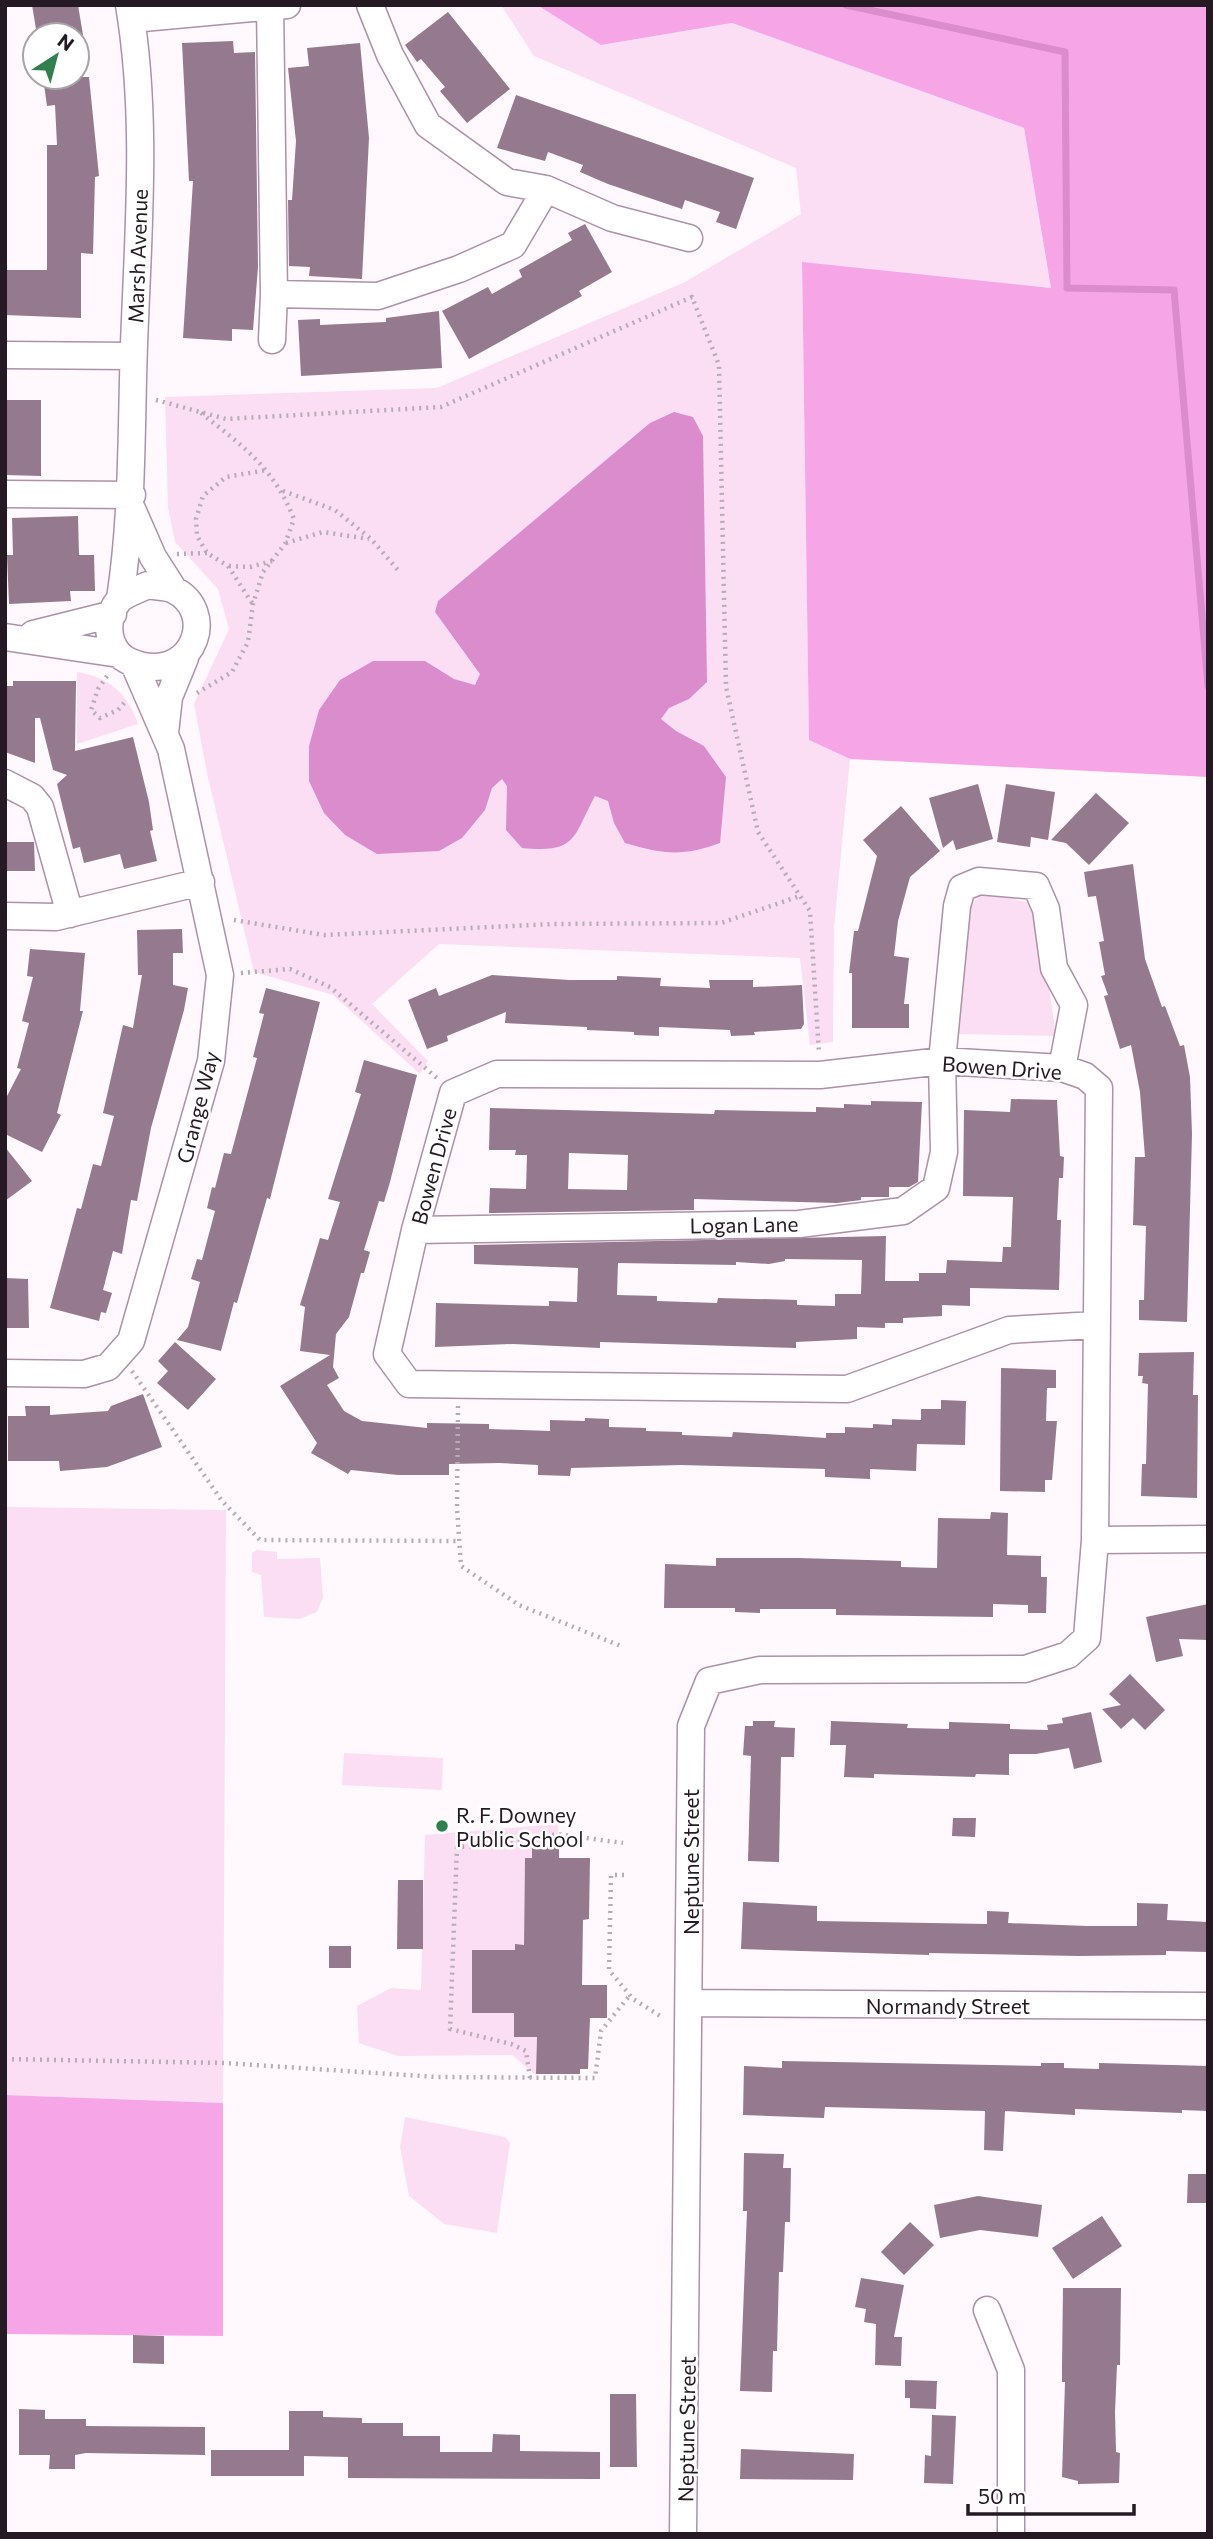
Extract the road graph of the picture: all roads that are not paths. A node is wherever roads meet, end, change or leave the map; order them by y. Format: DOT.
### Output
graph roads {
  1 [pos="370,5"];
  2 [pos="276,6"];
  3 [pos="131,12"];
  4 [pos="546,189"];
  5 [pos="689,238"];
  6 [pos="274,293"];
  7 [pos="272,340"];
  8 [pos="5,355"];
  9 [pos="133,356"];
  10 [pos="5,494"];
  11 [pos="132,501"];
  12 [pos="174,590"];
  13 [pos="116,607"];
  14 [pos="13,637"];
  15 [pos="185,658"];
  16 [pos="120,665"];
  17 [pos="164,735"];
  18 [pos="5,783"];
  19 [pos="201,882"];
  20 [pos="70,914"];
  21 [pos="5,916"];
  22 [pos="942,1060"];
  23 [pos="1062,1068"];
  24 [pos="415,1230"];
  25 [pos="1095,1325"];
  26 [pos="5,1373"];
  27 [pos="1208,1539"];
  28 [pos="1095,1540"];
  29 [pos="689,2003"];
  30 [pos="1208,2006"];
  31 [pos="987,2310"];
  32 [pos="683,2534"];
  33 [pos="1011,2534"];
  1 -- 4 [label="street"];
  2 -- 3 [label="street"];
  2 -- 6 [label="street"];
  3 -- 9 [label="street, Marsh Avenue"];
  4 -- 5 [label="street"];
  4 -- 6 [label="street"];
  6 -- 7 [label="street"];
  8 -- 9 [label="street"];
  9 -- 11 [label="street, Marsh Avenue"];
  10 -- 11 [label="street"];
  11 -- 12 [label="street, Marsh Avenue"];
  11 -- 13 [label="street, Marsh Avenue"];
  12 -- 13 [label="street"];
  12 -- 15 [label="street"];
  13 -- 14 [label="street"];
  13 -- 16 [label="street"];
  14 -- 16 [label="street"];
  15 -- 16 [label="street"];
  15 -- 17 [label="street, Grange Way"];
  16 -- 17 [label="street, Grange Way"];
  17 -- 19 [label="street, Grange Way"];
  18 -- 20 [label="street"];
  19 -- 20 [label="street"];
  19 -- 26 [label="street, Grange Way"];
  20 -- 21 [label="street"];
  22 -- 23 [label="street, Bowen Drive"];
  22 -- 23 [label="street, Logan Lane"];
  22 -- 24 [label="street, Bowen Drive"];
  22 -- 24 [label="street, Logan Lane"];
  23 -- 25 [label="street, Bowen Drive"];
  24 -- 25 [label="street, Bowen Drive"];
  25 -- 28 [label="street, Bowen Drive"];
  27 -- 28 [label="street"];
  28 -- 29 [label="street, Neptune Street"];
  29 -- 30 [label="street, Normandy Street"];
  29 -- 32 [label="street, Neptune Street"];
  31 -- 33 [label="street"];
}
